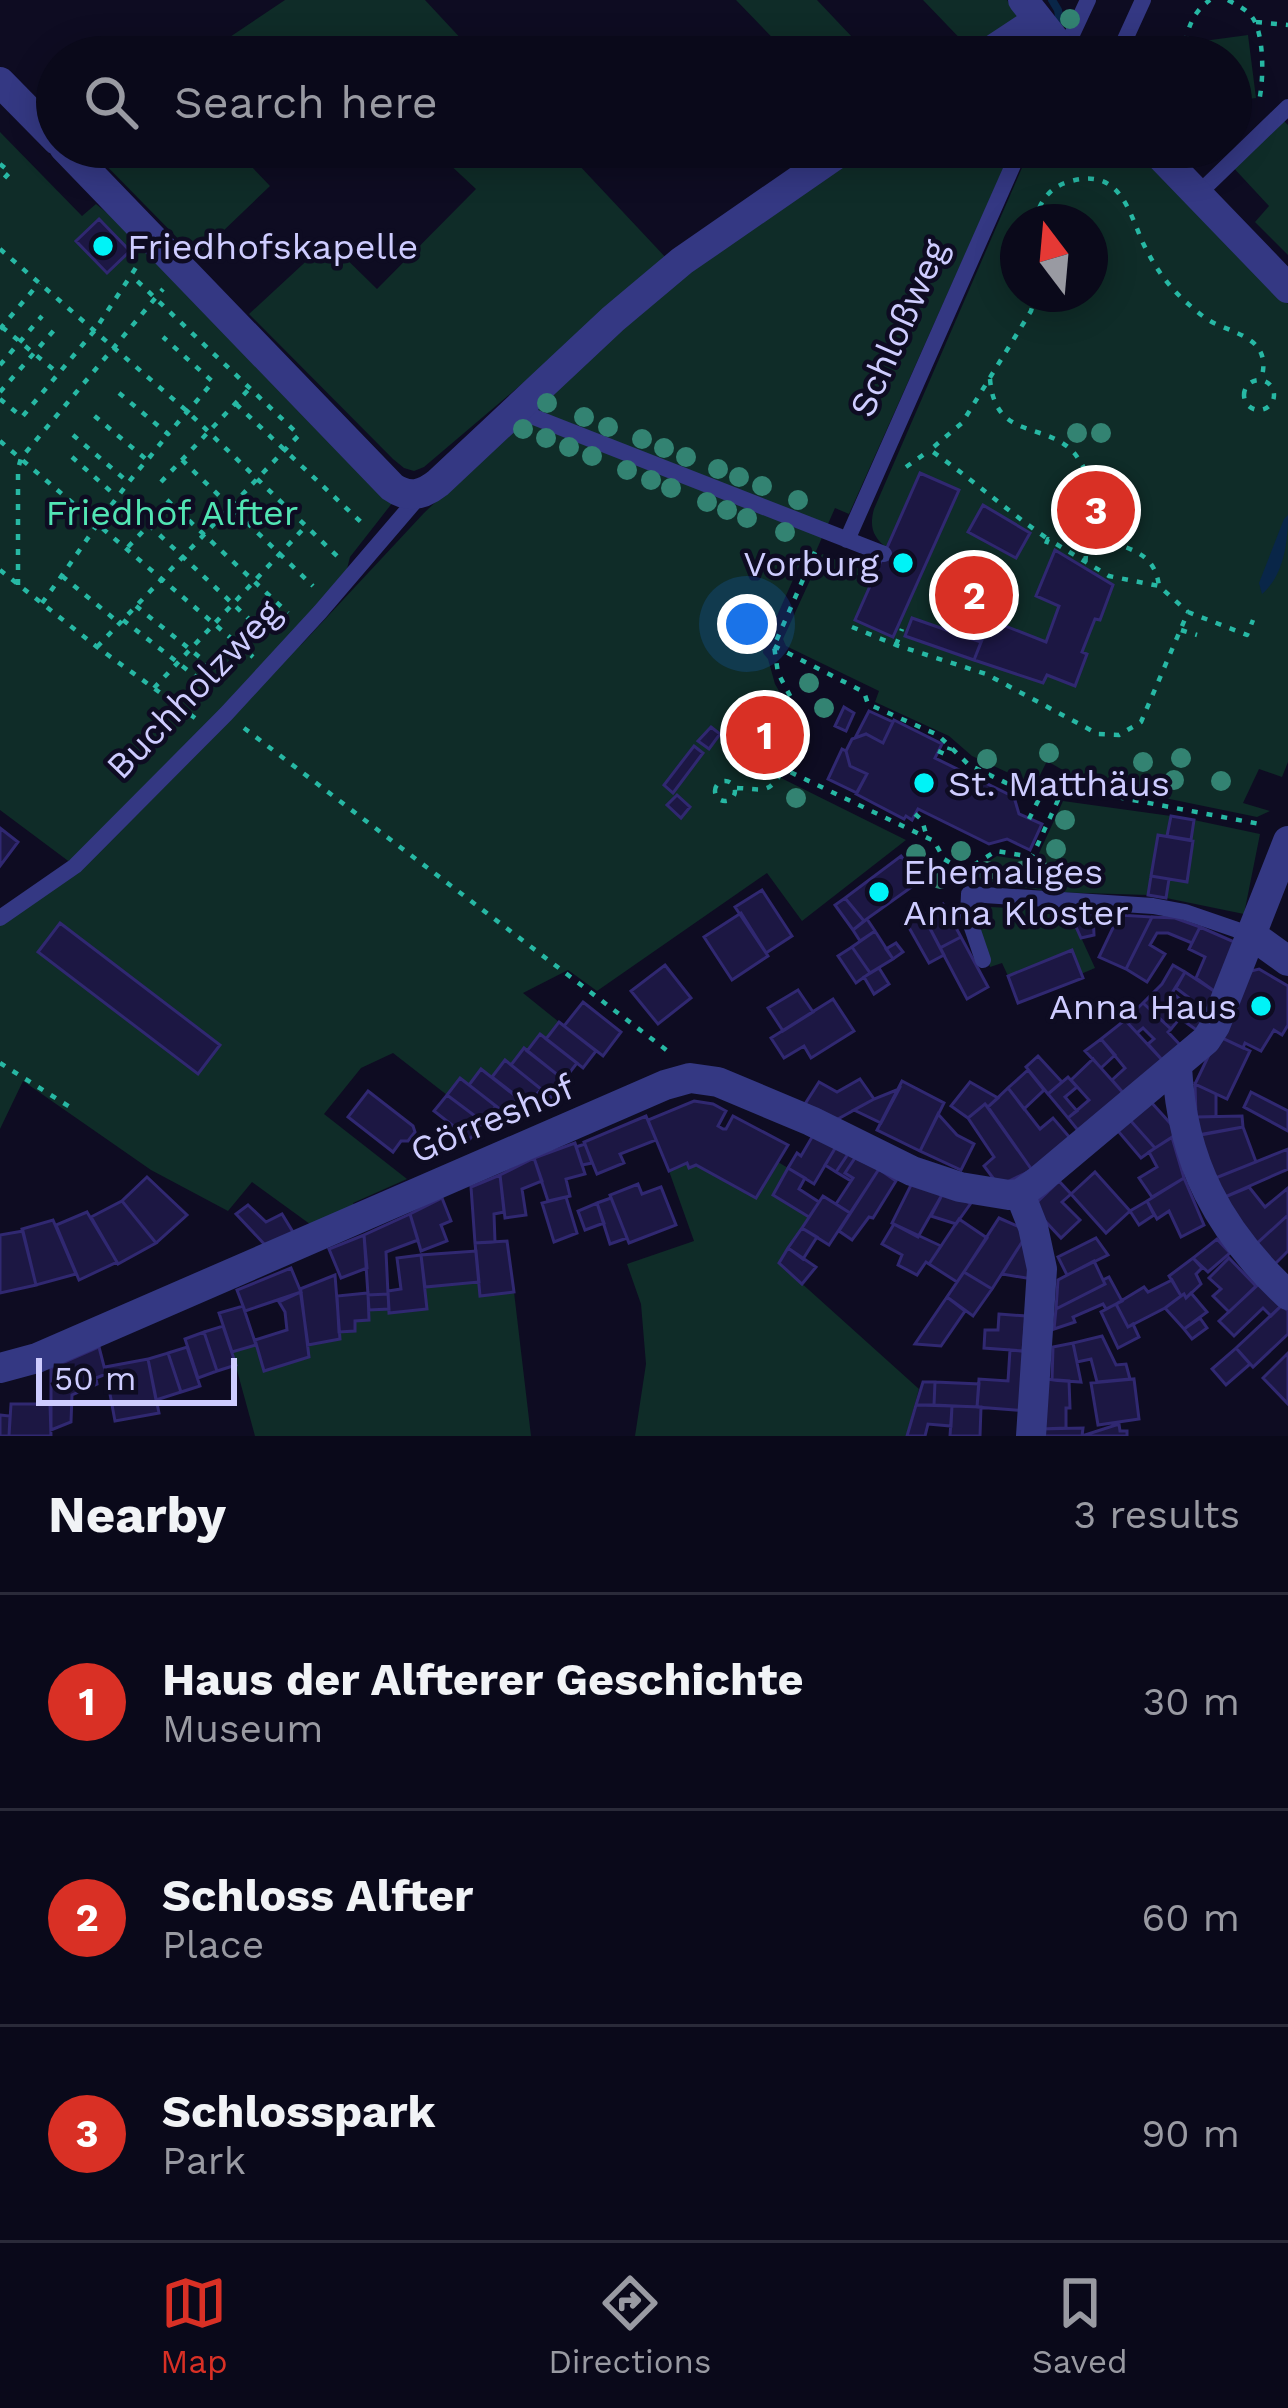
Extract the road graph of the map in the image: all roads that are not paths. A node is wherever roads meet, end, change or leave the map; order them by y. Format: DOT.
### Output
graph roads {
  1 [pos="1088,0"];
  2 [pos="1143,0"];
  3 [pos="1031,10"];
  4 [pos="1004,36"];
  5 [pos="1050,36"];
  6 [pos="1072,36"];
  7 [pos="1127,36"];
  8 [pos="0,82"];
  9 [pos="1288,107"];
  10 [pos="36,119"];
  11 [pos="1252,142"];
  12 [pos="84,168"];
  13 [pos="816,168"];
  14 [pos="1012,168"];
  15 [pos="1172,168"];
  16 [pos="1225,168"];
  17 [pos="1197,195"];
  18 [pos="1288,288"];
  19 [pos="516,410"];
  20 [pos="423,493"];
  21 [pos="848,540"];
  22 [pos="884,554"];
  23 [pos="1276,833"];
  24 [pos="0,918"];
  25 [pos="1252,935"];
  26 [pos="983,960"];
  27 [pos="1288,961"];
  28 [pos="1177,1067"];
  29 [pos="1020,1194"];
  30 [pos="1288,1294"];
  31 [pos="0,1368"];
  32 [pos="1031,1436"];
  1 -- 6 [label="lane"];
  2 -- 7 [label="lane"];
  3 -- 4 [label="street"];
  3 -- 5 [label="street"];
  8 -- 10 [label="street"];
  9 -- 11 [label="lane"];
  12 -- 20 [label="street"];
  13 -- 19 [label="street, Buchholzweg"];
  14 -- 21 [label="lane, Schloßweg"];
  15 -- 17 [label="street"];
  16 -- 17 [label="lane"];
  17 -- 18 [label="street"];
  19 -- 20 [label="street, Buchholzweg"];
  19 -- 21 [label="lane"];
  20 -- 24 [label="lane, Buchholzweg"];
  21 -- 22 [label="lane"];
  23 -- 25 [label="street"];
  25 -- 26 [label="lane"];
  25 -- 27 [label="street"];
  25 -- 28 [label="street"];
  28 -- 29 [label="street"];
  28 -- 30 [label="street"];
  29 -- 31 [label="street, Görreshof"];
  29 -- 32 [label="street"];
}
